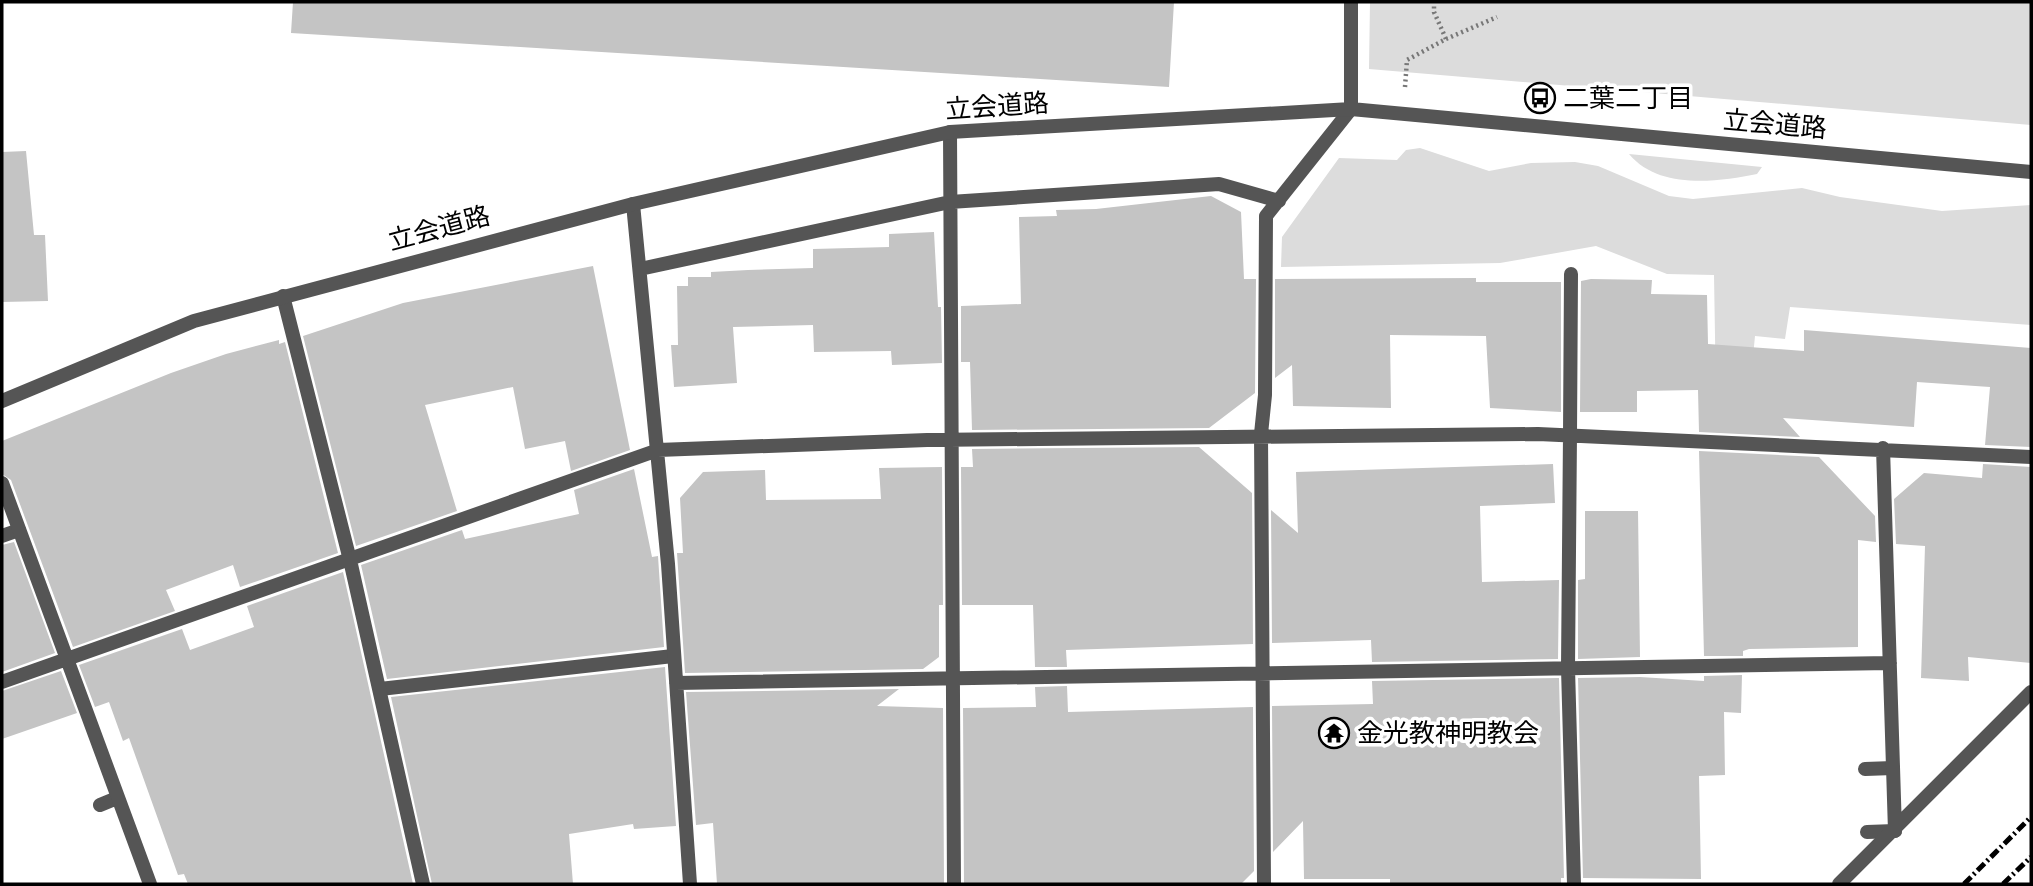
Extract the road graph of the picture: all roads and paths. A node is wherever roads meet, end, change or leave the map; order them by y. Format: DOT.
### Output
graph roads {
  1 [pos="1351,2"];
  2 [pos="1434,2"];
  3 [pos="1497,17"];
  4 [pos="1446,39"];
  5 [pos="1351,108"];
  6 [pos="1402,114"];
  7 [pos="950,132"];
  8 [pos="2031,172"];
  9 [pos="1279,201"];
  10 [pos="950,202"];
  11 [pos="633,204"];
  12 [pos="640,269"];
  13 [pos="1571,274"];
  14 [pos="283,296"];
  15 [pos="2,401"];
  16 [pos="1261,434"];
  17 [pos="1570,434"];
  18 [pos="951,439"];
  19 [pos="1883,448"];
  20 [pos="657,450"];
  21 [pos="2031,457"];
  22 [pos="2,483"];
  23 [pos="19,530"];
  24 [pos="2,536"];
  25 [pos="350,559"];
  26 [pos="673,656"];
  27 [pos="66,658"];
  28 [pos="1890,663"];
  29 [pos="1568,668"];
  30 [pos="1264,673"];
  31 [pos="953,678"];
  32 [pos="2,682"];
  33 [pos="676,682"];
  34 [pos="380,690"];
  35 [pos="2031,692"];
  36 [pos="1893,768"];
  37 [pos="1865,769"];
  38 [pos="117,798"];
  39 [pos="100,805"];
  40 [pos="1895,831"];
  41 [pos="1867,832"];
  42 [pos="150,884"];
  43 [pos="424,884"];
  44 [pos="690,884"];
  45 [pos="954,884"];
  46 [pos="1265,884"];
  47 [pos="1574,884"];
  48 [pos="1839,884"];
  1 -- 5 [label="street"];
  2 -- 4 [label="path"];
  3 -- 4 [label="path"];
  4 -- 6 [label="path"];
  5 -- 6 [label="street, 立会道路"];
  5 -- 7 [label="street, 立会道路"];
  5 -- 9 [label="street"];
  6 -- 8 [label="street, 立会道路"];
  7 -- 10 [label="street"];
  7 -- 11 [label="street, 立会道路"];
  9 -- 10 [label="street"];
  9 -- 16 [label="street"];
  10 -- 12 [label="street"];
  10 -- 18 [label="street"];
  11 -- 12 [label="street"];
  11 -- 14 [label="street, 立会道路"];
  12 -- 20 [label="street"];
  13 -- 17 [label="street"];
  14 -- 15 [label="street, 立会道路"];
  14 -- 25 [label="street"];
  16 -- 17 [label="street"];
  16 -- 18 [label="street"];
  16 -- 30 [label="street"];
  17 -- 19 [label="street"];
  17 -- 29 [label="street"];
  18 -- 20 [label="street"];
  18 -- 31 [label="street"];
  19 -- 21 [label="street"];
  19 -- 28 [label="street"];
  20 -- 25 [label="street"];
  20 -- 26 [label="street"];
  22 -- 23 [label="street"];
  23 -- 24 [label="street"];
  23 -- 27 [label="street"];
  25 -- 27 [label="street"];
  25 -- 34 [label="street"];
  26 -- 33 [label="street"];
  26 -- 34 [label="street"];
  27 -- 32 [label="street"];
  27 -- 38 [label="street"];
  28 -- 29 [label="street"];
  28 -- 36 [label="street"];
  29 -- 30 [label="street"];
  29 -- 47 [label="street"];
  30 -- 31 [label="street"];
  30 -- 46 [label="street"];
  31 -- 33 [label="street"];
  31 -- 45 [label="street"];
  33 -- 44 [label="street"];
  34 -- 43 [label="street"];
  35 -- 40 [label="street"];
  36 -- 37 [label="street"];
  36 -- 40 [label="street"];
  38 -- 39 [label="street"];
  38 -- 42 [label="street"];
  40 -- 41 [label="street"];
  40 -- 48 [label="street"];
}
